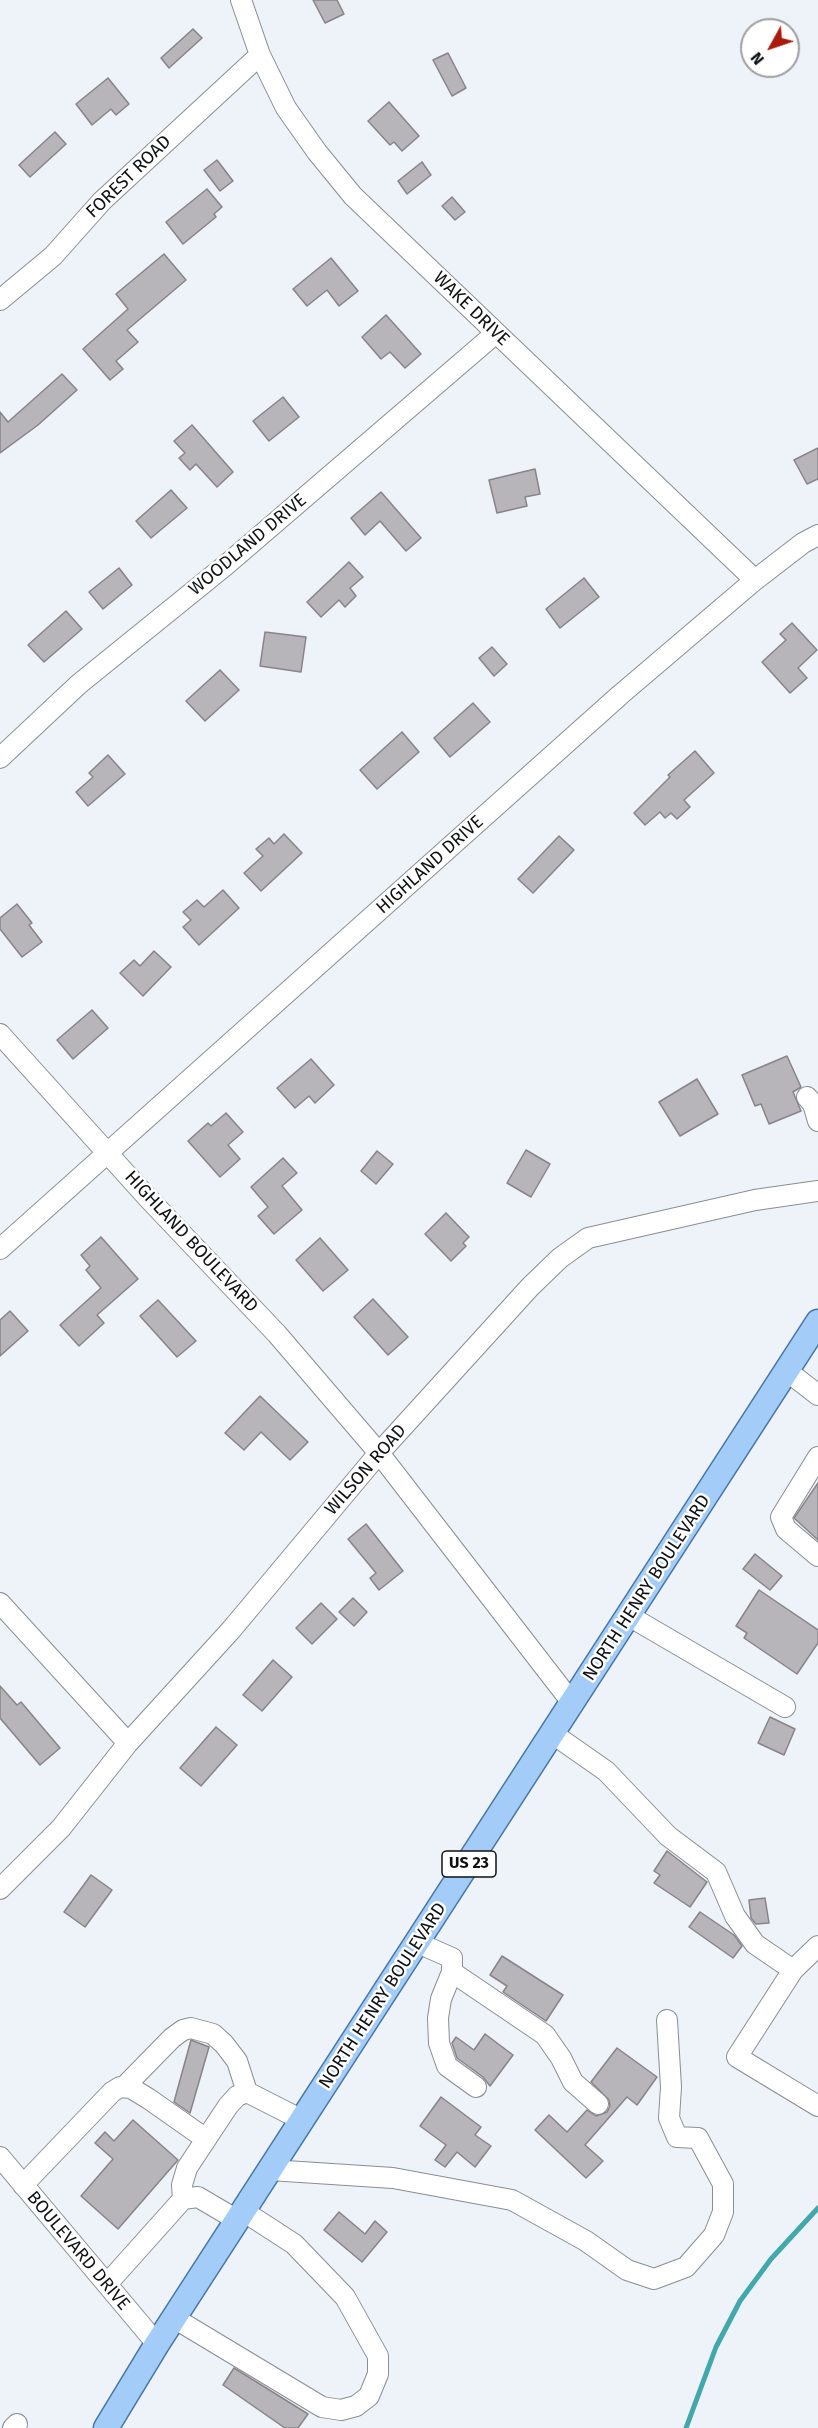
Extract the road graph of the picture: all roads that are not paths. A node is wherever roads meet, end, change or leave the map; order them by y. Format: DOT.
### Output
graph roads {
  1 [pos="240,0"];
  2 [pos="260,55"];
  3 [pos="0,300"];
  4 [pos="496,333"];
  5 [pos="818,535"];
  6 [pos="755,580"];
  7 [pos="0,758"];
  8 [pos="0,1034"];
  9 [pos="807,1097"];
  10 [pos="818,1121"];
  11 [pos="108,1154"];
  12 [pos="818,1191"];
  13 [pos="0,1249"];
  14 [pos="818,1322"];
  15 [pos="787,1371"];
  16 [pos="818,1395"];
  17 [pos="379,1453"];
  18 [pos="818,1457"];
  19 [pos="818,1556"];
  20 [pos="0,1603"];
  21 [pos="629,1616"];
  22 [pos="573,1704"];
  23 [pos="785,1707"];
  24 [pos="554,1734"];
  25 [pos="128,1743"];
  26 [pos="0,1888"];
  27 [pos="418,1943"];
  28 [pos="818,1946"];
  29 [pos="794,1970"];
  30 [pos="452,1972"];
  31 [pos="667,2020"];
  32 [pos="125,2086"];
  33 [pos="476,2087"];
  34 [pos="247,2092"];
  35 [pos="598,2104"];
  36 [pos="818,2106"];
  37 [pos="302,2120"];
  38 [pos="206,2139"];
  39 [pos="0,2157"];
  40 [pos="270,2170"];
  41 [pos="23,2185"];
  42 [pos="183,2199"];
  43 [pos="240,2216"];
  44 [pos="107,2284"];
  45 [pos="174,2318"];
  46 [pos="157,2344"];
  47 [pos="106,2428"];
  1 -- 2 [label="street, WAKE DRIVE"];
  2 -- 3 [label="street, FOREST ROAD"];
  2 -- 4 [label="street, WAKE DRIVE"];
  4 -- 6 [label="street, WAKE DRIVE"];
  4 -- 7 [label="street, WOODLAND DRIVE"];
  5 -- 6 [label="street, HIGHLAND DRIVE"];
  6 -- 11 [label="street, HIGHLAND DRIVE"];
  8 -- 11 [label="street, HIGHLAND BOULEVARD"];
  9 -- 10 [label="street"];
  11 -- 13 [label="street, HIGHLAND DRIVE"];
  11 -- 17 [label="street, HIGHLAND BOULEVARD"];
  12 -- 17 [label="street, WILSON ROAD"];
  14 -- 15 [label="main road, NORTH HENRY BOULEVARD / US 23"];
  15 -- 16 [label="street"];
  15 -- 21 [label="main road, NORTH HENRY BOULEVARD / US 23"];
  17 -- 22 [label="street, HIGHLAND BOULEVARD"];
  17 -- 25 [label="street, WILSON ROAD"];
  18 -- 19 [label="street"];
  20 -- 25 [label="street"];
  21 -- 22 [label="main road, NORTH HENRY BOULEVARD / US 23"];
  21 -- 23 [label="street"];
  22 -- 24 [label="main road, NORTH HENRY BOULEVARD / US 23"];
  24 -- 27 [label="main road, NORTH HENRY BOULEVARD / US 23"];
  24 -- 29 [label="street"];
  25 -- 26 [label="street, WILSON ROAD"];
  27 -- 30 [label="street"];
  27 -- 37 [label="main road, NORTH HENRY BOULEVARD / US 23"];
  28 -- 29 [label="street"];
  29 -- 36 [label="street"];
  30 -- 33 [label="street"];
  30 -- 35 [label="street"];
  31 -- 40 [label="street"];
  32 -- 34 [label="street"];
  32 -- 38 [label="street"];
  32 -- 41 [label="street"];
  34 -- 37 [label="street"];
  34 -- 38 [label="street"];
  37 -- 40 [label="main road, NORTH HENRY BOULEVARD / US 23"];
  38 -- 42 [label="street"];
  39 -- 41 [label="street, BOULEVARD DRIVE"];
  40 -- 43 [label="main road, NORTH HENRY BOULEVARD / US 23"];
  41 -- 44 [label="street, BOULEVARD DRIVE"];
  42 -- 43 [label="street"];
  42 -- 44 [label="street"];
  43 -- 45 [label="main road, NORTH HENRY BOULEVARD / US 23"];
  43 -- 45 [label="street"];
  44 -- 46 [label="street, BOULEVARD DRIVE"];
  45 -- 46 [label="main road, NORTH HENRY BOULEVARD / US 23"];
  46 -- 47 [label="main road, NORTH HENRY BOULEVARD / US 23"];
}
